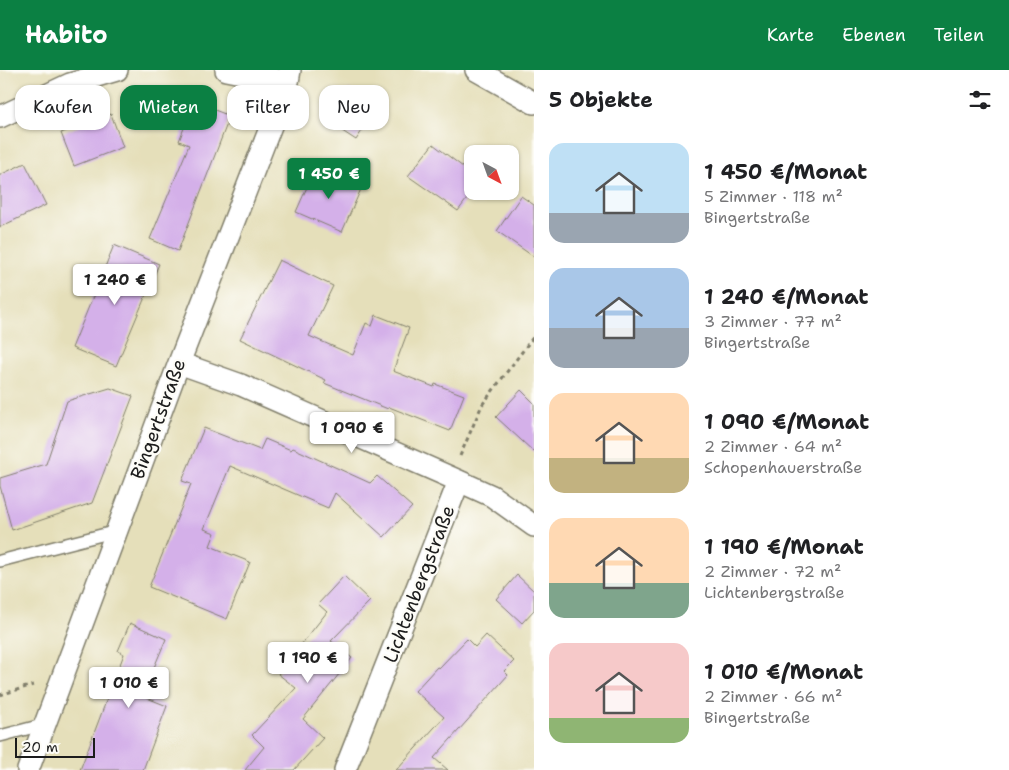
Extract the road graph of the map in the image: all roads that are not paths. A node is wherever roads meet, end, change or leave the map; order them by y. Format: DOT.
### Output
graph roads {
  1 [pos="117,70"];
  2 [pos="226,70"];
  3 [pos="476,70"];
  4 [pos="289,76"];
  5 [pos="534,103"];
  6 [pos="0,118"];
  7 [pos="179,363"];
  8 [pos="459,481"];
  9 [pos="534,526"];
  10 [pos="117,531"];
  11 [pos="0,561"];
  12 [pos="46,724"];
  13 [pos="0,736"];
  14 [pos="28,770"];
  15 [pos="345,770"];
  1 -- 6 [label="street"];
  2 -- 4 [label="street"];
  3 -- 5 [label="street"];
  4 -- 7 [label="street, Bingertstraße"];
  7 -- 8 [label="street"];
  7 -- 10 [label="street, Bingertstraße"];
  8 -- 9 [label="street"];
  8 -- 15 [label="street, Lichtenbergstraße"];
  10 -- 11 [label="lane"];
  10 -- 12 [label="street, Bingertstraße"];
  12 -- 13 [label="lane"];
  12 -- 14 [label="street, Bingertstraße"];
}
